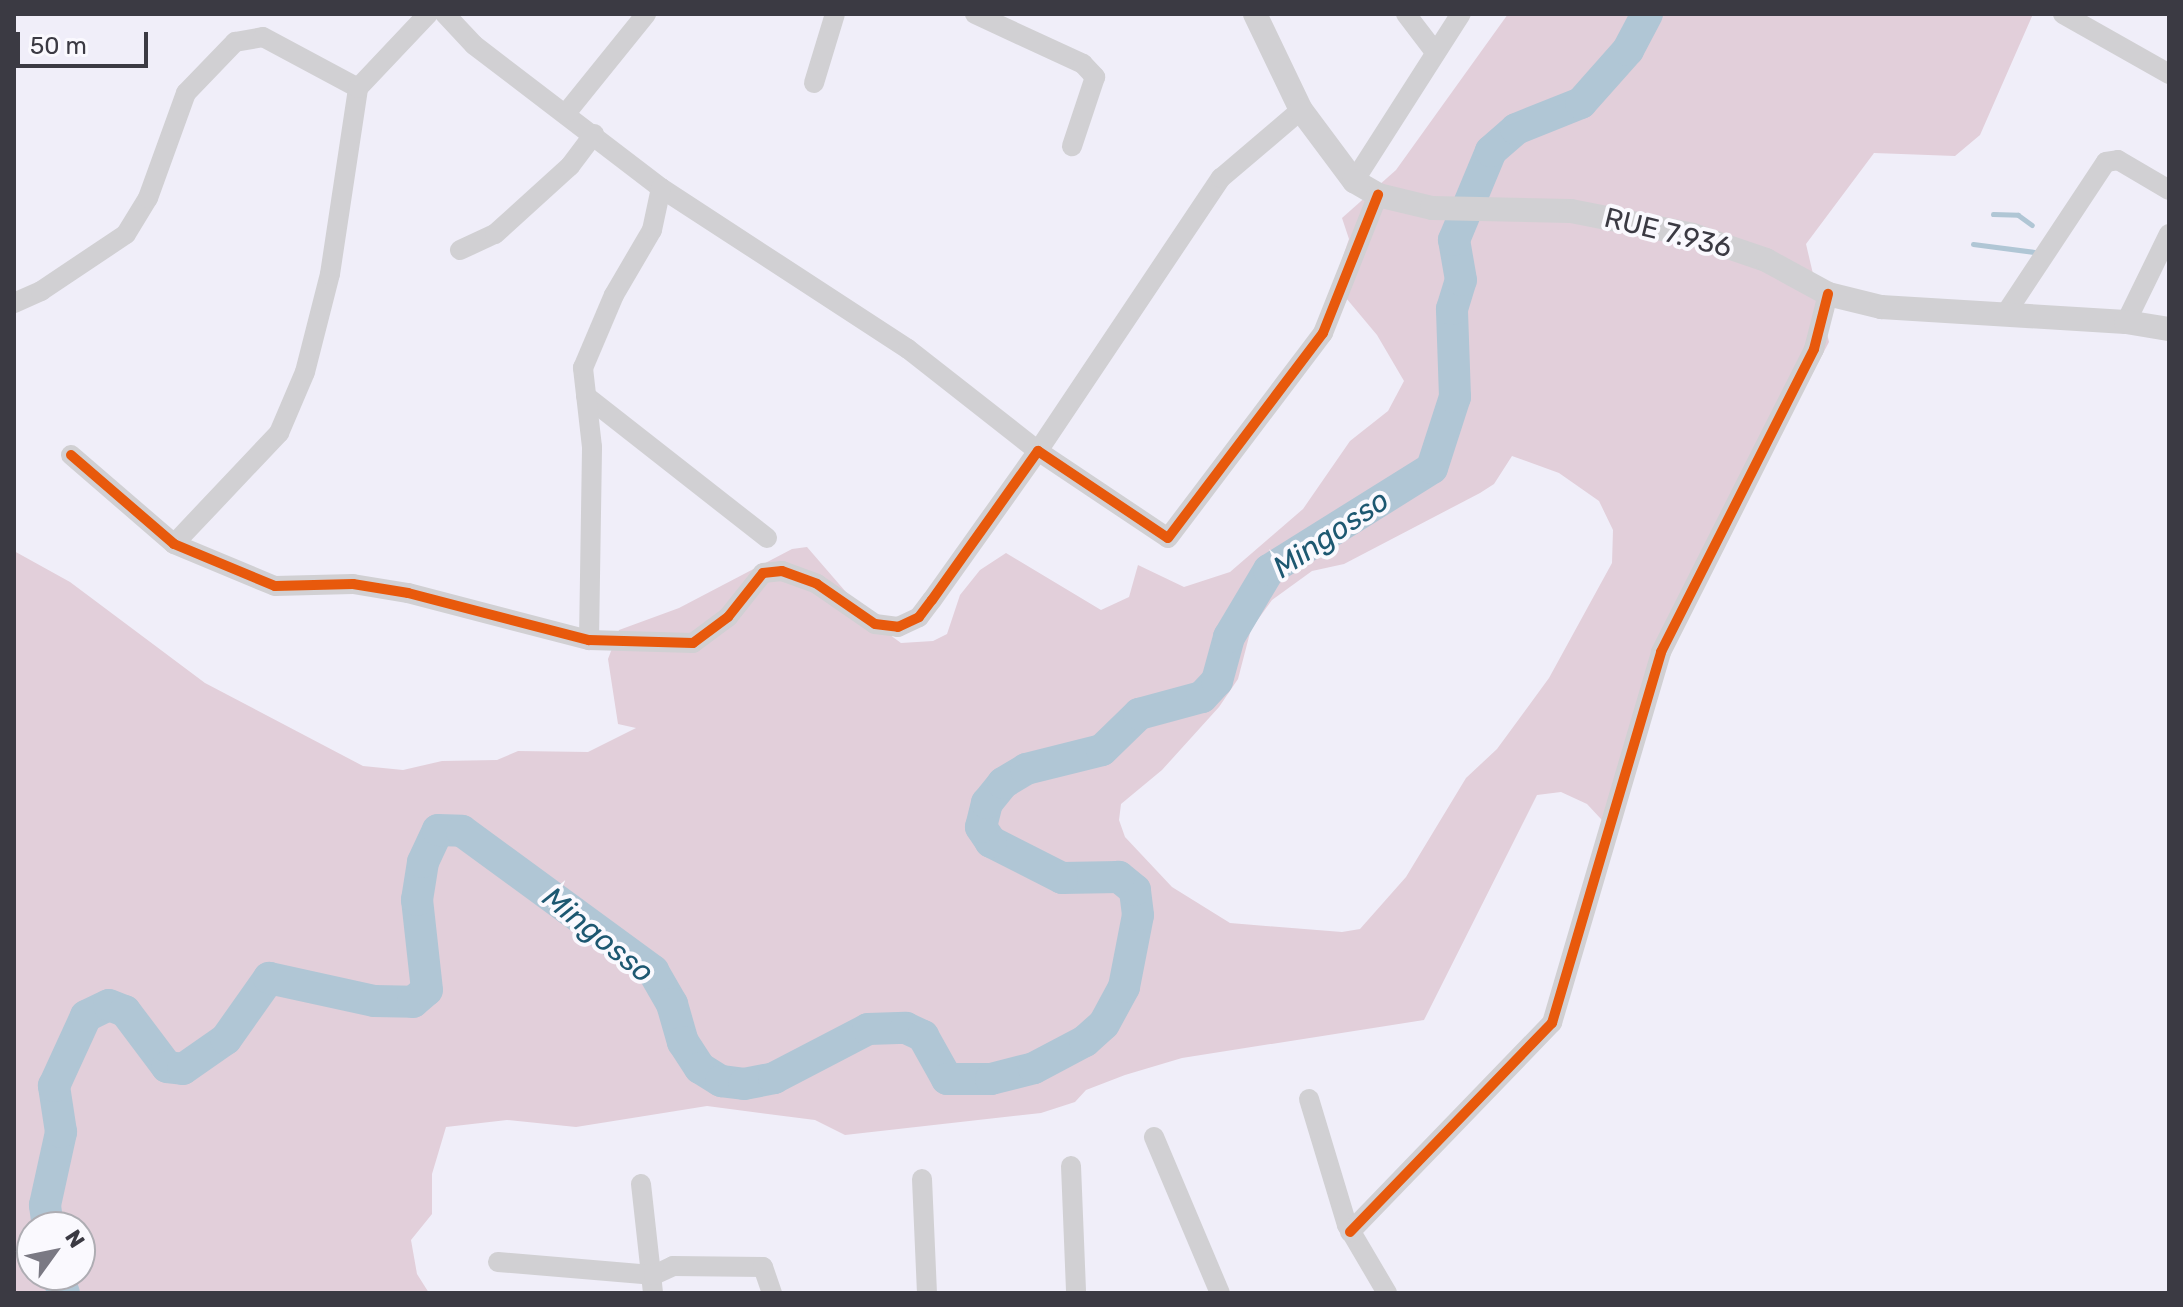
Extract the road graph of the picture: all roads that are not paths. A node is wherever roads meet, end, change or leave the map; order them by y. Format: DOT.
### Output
graph roads {
  1 [pos="428,14"];
  2 [pos="445,14"];
  3 [pos="646,14"];
  4 [pos="835,14"];
  5 [pos="975,14"];
  6 [pos="1255,14"];
  7 [pos="1406,14"];
  8 [pos="1461,14"];
  9 [pos="2063,14"];
  10 [pos="1435,52"];
  11 [pos="2169,74"];
  12 [pos="814,83"];
  13 [pos="358,88"];
  14 [pos="1301,110"];
  15 [pos="567,112"];
  16 [pos="594,134"];
  17 [pos="1072,146"];
  18 [pos="1354,181"];
  19 [pos="661,188"];
  20 [pos="2169,190"];
  21 [pos="1378,195"];
  22 [pos="2169,234"];
  23 [pos="460,250"];
  24 [pos="1828,294"];
  25 [pos="14,303"];
  26 [pos="2006,313"];
  27 [pos="2126,322"];
  28 [pos="2169,329"];
  29 [pos="586,396"];
  30 [pos="1038,451"];
  31 [pos="71,455"];
  32 [pos="767,538"];
  33 [pos="174,544"];
  34 [pos="589,640"];
  35 [pos="1309,1099"];
  36 [pos="1154,1137"];
  37 [pos="1071,1166"];
  38 [pos="922,1179"];
  39 [pos="641,1184"];
  40 [pos="1350,1232"];
  41 [pos="498,1262"];
  42 [pos="654,1284"];
  43 [pos="772,1293"];
  44 [pos="927,1293"];
  45 [pos="1076,1293"];
  46 [pos="1220,1293"];
  47 [pos="1387,1293"];
  1 -- 13 [label="street"];
  2 -- 15 [label="street"];
  3 -- 15 [label="street"];
  4 -- 12 [label="street"];
  5 -- 17 [label="street"];
  6 -- 14 [label="street, RUE 7.936"];
  7 -- 10 [label="street"];
  8 -- 10 [label="street"];
  9 -- 11 [label="street"];
  10 -- 18 [label="street"];
  13 -- 25 [label="street"];
  13 -- 33 [label="street"];
  14 -- 18 [label="street, RUE 7.936"];
  14 -- 30 [label="street"];
  15 -- 16 [label="street"];
  16 -- 19 [label="street"];
  16 -- 23 [label="street"];
  18 -- 21 [label="street, RUE 7.936"];
  19 -- 29 [label="street"];
  19 -- 30 [label="street"];
  20 -- 26 [label="street"];
  21 -- 24 [label="street, RUE 7.936"];
  21 -- 30 [label="street"];
  22 -- 27 [label="street"];
  24 -- 26 [label="street, RUE 7.936"];
  24 -- 40 [label="street"];
  26 -- 27 [label="street, RUE 7.936"];
  27 -- 28 [label="street, RUE 7.936"];
  29 -- 32 [label="street"];
  29 -- 34 [label="street"];
  30 -- 34 [label="street"];
  31 -- 33 [label="street"];
  33 -- 34 [label="street"];
  35 -- 40 [label="street"];
  36 -- 46 [label="street"];
  37 -- 45 [label="street"];
  38 -- 44 [label="street"];
  39 -- 42 [label="street"];
  40 -- 47 [label="street"];
  41 -- 42 [label="street"];
  42 -- 43 [label="street"];
}
